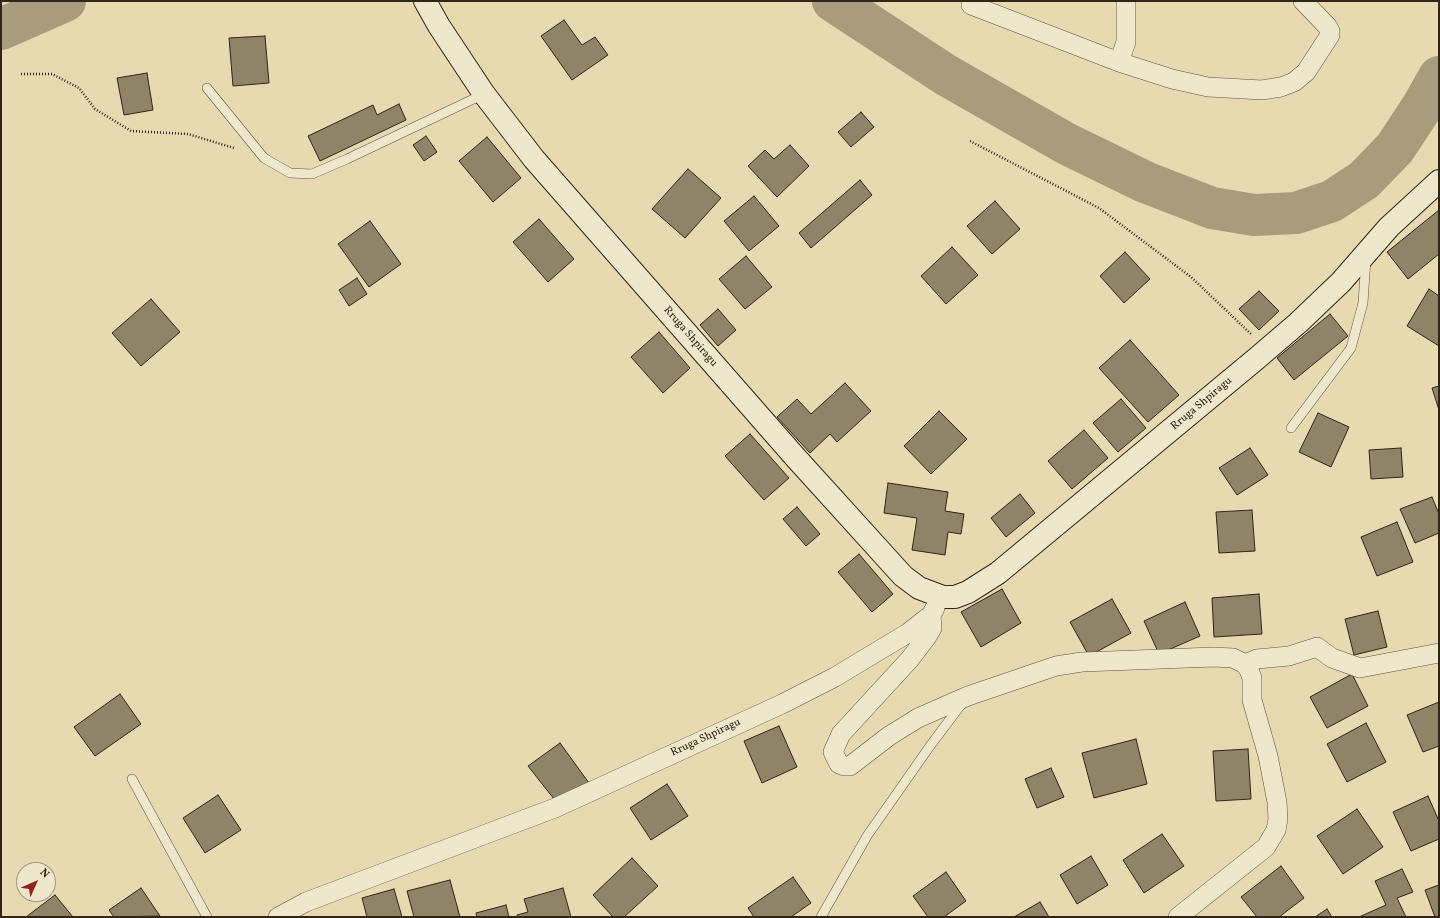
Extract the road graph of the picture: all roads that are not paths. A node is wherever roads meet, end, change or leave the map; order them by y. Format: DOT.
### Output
graph roads {
  1 [pos="425,1"];
  2 [pos="1126,1"];
  3 [pos="1303,1"];
  4 [pos="971,5"];
  5 [pos="1119,62"];
  6 [pos="207,88"];
  7 [pos="484,94"];
  8 [pos="1439,181"];
  9 [pos="1367,252"];
  10 [pos="1291,428"];
  11 [pos="943,597"];
  12 [pos="931,615"];
  13 [pos="1439,653"];
  14 [pos="1245,664"];
  15 [pos="968,696"];
  16 [pos="132,779"];
  17 [pos="207,917"];
  18 [pos="278,917"];
  19 [pos="820,917"];
  20 [pos="1178,917"];
  1 -- 7 [label="street, Rruga Shpiragu"];
  2 -- 5 [label="street"];
  3 -- 5 [label="street"];
  4 -- 5 [label="street"];
  6 -- 7 [label="lane"];
  7 -- 11 [label="street, Rruga Shpiragu"];
  8 -- 9 [label="street, Rruga Shpiragu"];
  9 -- 10 [label="lane"];
  9 -- 11 [label="street, Rruga Shpiragu"];
  11 -- 12 [label="street, Rruga Shpiragu"];
  12 -- 15 [label="street"];
  12 -- 18 [label="street, Rruga Shpiragu"];
  13 -- 14 [label="street"];
  14 -- 15 [label="street"];
  14 -- 20 [label="street"];
  15 -- 19 [label="lane"];
  16 -- 17 [label="lane"];
}
